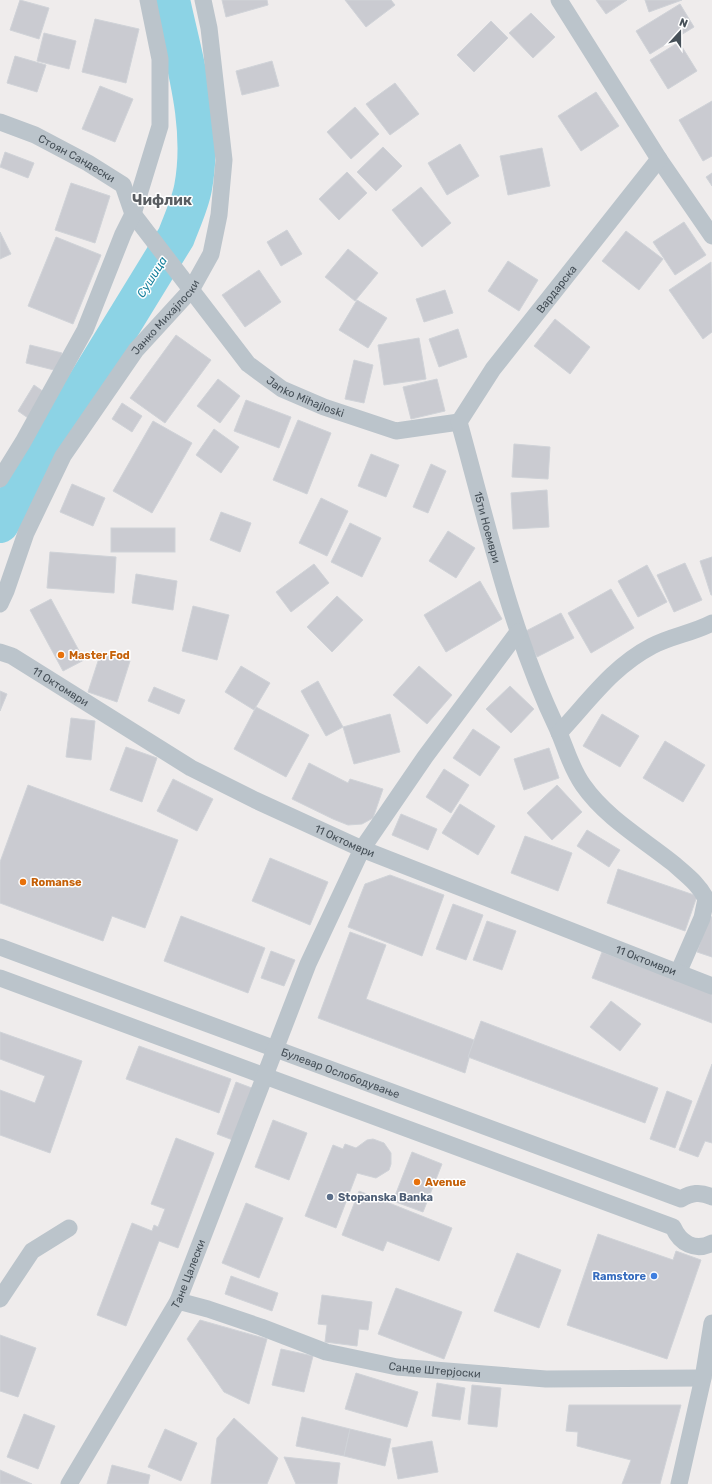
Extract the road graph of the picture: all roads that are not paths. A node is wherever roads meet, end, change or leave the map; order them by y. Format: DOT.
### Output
graph roads {
  1 [pos="148,0"];
  2 [pos="203,0"];
  3 [pos="559,0"];
  4 [pos="0,122"];
  5 [pos="659,160"];
  6 [pos="133,214"];
  7 [pos="712,236"];
  8 [pos="191,290"];
  9 [pos="459,422"];
  10 [pos="0,479"];
  11 [pos="0,604"];
  12 [pos="712,623"];
  13 [pos="518,632"];
  14 [pos="0,652"];
  15 [pos="559,732"];
  16 [pos="362,849"];
  17 [pos="0,947"];
  18 [pos="678,973"];
  19 [pos="0,978"];
  20 [pos="712,986"];
  21 [pos="276,1049"];
  22 [pos="265,1076"];
  23 [pos="712,1197"];
  24 [pos="69,1228"];
  25 [pos="711,1246"];
  26 [pos="0,1299"];
  27 [pos="178,1302"];
  28 [pos="712,1323"];
  29 [pos="702,1378"];
  30 [pos="69,1484"];
  31 [pos="679,1484"];
  1 -- 6 [label="street"];
  2 -- 8 [label="street, Јанко Михајлоски"];
  3 -- 5 [label="street"];
  4 -- 6 [label="street, Стоян Сандески"];
  5 -- 7 [label="street"];
  5 -- 9 [label="street, Вардарска"];
  6 -- 8 [label="street"];
  6 -- 10 [label="street"];
  8 -- 9 [label="street, Janko Mihajloski"];
  8 -- 11 [label="street, Јанко Михајлоски"];
  9 -- 13 [label="street, 15ти Ноември"];
  12 -- 15 [label="street"];
  13 -- 15 [label="street, 15ти Ноември"];
  13 -- 16 [label="street, Тане Цалески"];
  14 -- 16 [label="street, 11 Октомври"];
  15 -- 18 [label="street, 15ти Ноември"];
  16 -- 18 [label="street, 11 Октомври"];
  16 -- 21 [label="street, Тане Цалески"];
  17 -- 21 [label="street, Булевар Ослободување"];
  18 -- 20 [label="street, 11 Октомври"];
  19 -- 22 [label="street"];
  21 -- 22 [label="street, Тане Цалески"];
  21 -- 23 [label="street, Булевар Ослободување"];
  22 -- 25 [label="street"];
  22 -- 27 [label="street, Тане Цалески"];
  24 -- 26 [label="street"];
  27 -- 29 [label="street, Санде Штерјоски"];
  27 -- 30 [label="street, Тане Цалески"];
  28 -- 29 [label="street"];
  29 -- 31 [label="street"];
}
